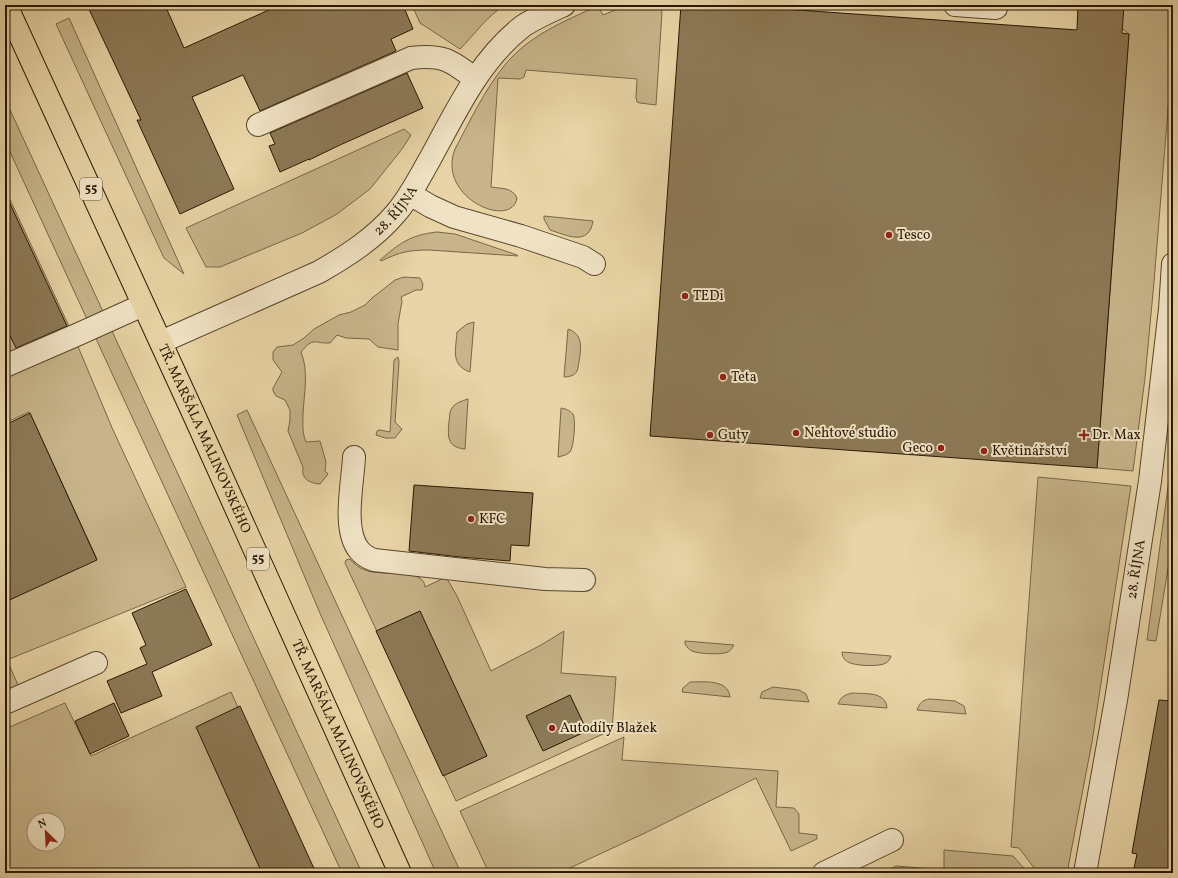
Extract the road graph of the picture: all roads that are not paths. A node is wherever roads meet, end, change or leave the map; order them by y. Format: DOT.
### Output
graph roads {
  1 [pos="6,5"];
  2 [pos="564,5"];
  3 [pos="956,5"];
  4 [pos="996,5"];
  5 [pos="475,79"];
  6 [pos="258,125"];
  7 [pos="410,194"];
  8 [pos="594,264"];
  9 [pos="1173,264"];
  10 [pos="143,305"];
  11 [pos="1171,309"];
  12 [pos="161,342"];
  13 [pos="5,366"];
  14 [pos="354,457"];
  15 [pos="584,580"];
  16 [pos="96,663"];
  17 [pos="5,703"];
  18 [pos="892,840"];
  19 [pos="400,873"];
  20 [pos="824,873"];
  21 [pos="1086,873"];
  1 -- 10 [label="main road, TŘ. MARŠÁLA MALINOVSKÉHO / 55"];
  2 -- 5 [label="street, 28. ŘÍJNA"];
  3 -- 4 [label="street"];
  5 -- 6 [label="street"];
  5 -- 7 [label="street, 28. ŘÍJNA"];
  7 -- 8 [label="street"];
  7 -- 12 [label="street, 28. ŘÍJNA"];
  9 -- 11 [label="street, 28. ŘÍJNA"];
  10 -- 12 [label="main road, TŘ. MARŠÁLA MALINOVSKÉHO / 55"];
  10 -- 13 [label="street"];
  11 -- 21 [label="street, 28. ŘÍJNA"];
  12 -- 19 [label="main road, TŘ. MARŠÁLA MALINOVSKÉHO / 55"];
  14 -- 15 [label="street"];
  16 -- 17 [label="street"];
  18 -- 20 [label="street"];
}
